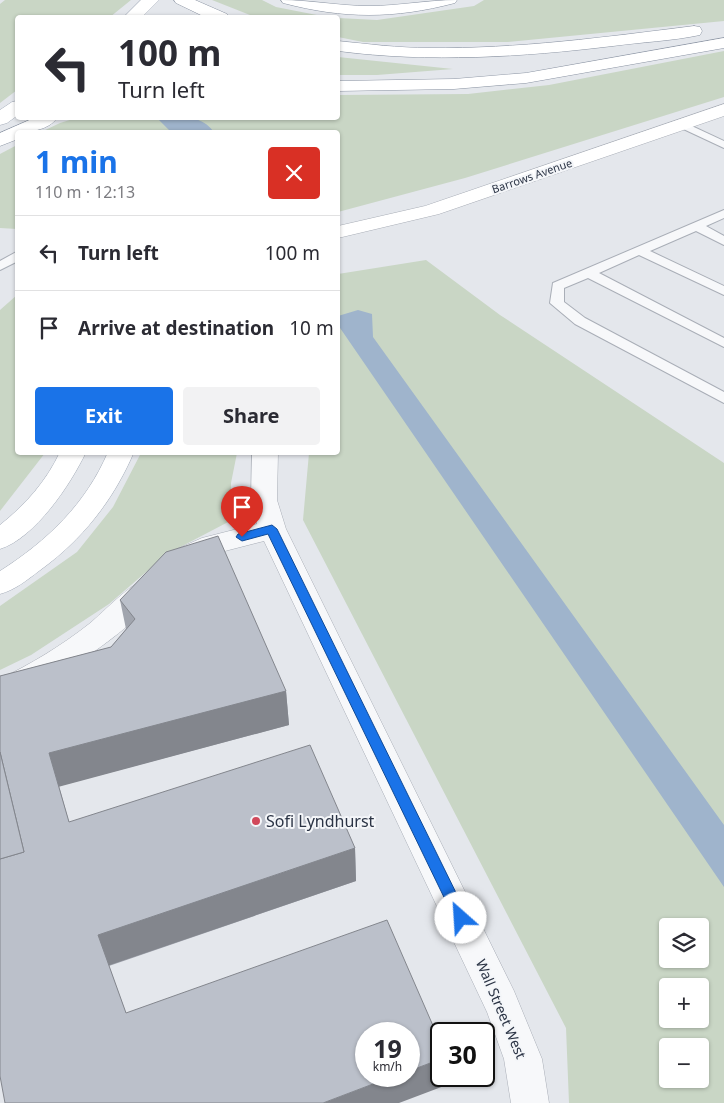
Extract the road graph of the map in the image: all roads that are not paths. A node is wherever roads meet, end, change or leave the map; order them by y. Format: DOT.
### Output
graph roads {
  1 [pos="151,0"];
  2 [pos="289,0"];
  3 [pos="449,0"];
  4 [pos="188,3"];
  5 [pos="134,15"];
  6 [pos="215,15"];
  7 [pos="724,28"];
  8 [pos="724,43"];
  9 [pos="340,46"];
  10 [pos="340,86"];
  11 [pos="15,108"];
  12 [pos="724,110"];
  13 [pos="0,119"];
  14 [pos="44,120"];
  15 [pos="681,124"];
  16 [pos="22,130"];
  17 [pos="15,133"];
  18 [pos="0,140"];
  19 [pos="724,144"];
  20 [pos="724,214"];
  21 [pos="697,226"];
  22 [pos="340,232"];
  23 [pos="724,241"];
  24 [pos="640,251"];
  25 [pos="15,257"];
  26 [pos="0,266"];
  27 [pos="589,273"];
  28 [pos="724,291"];
  29 [pos="724,343"];
  30 [pos="724,398"];
  31 [pos="71,455"];
  32 [pos="120,455"];
  33 [pos="265,455"];
  34 [pos="272,529"];
  35 [pos="0,538"];
  36 [pos="0,584"];
  37 [pos="0,694"];
  38 [pos="530,1103"];
  1 -- 5 [label="main road"];
  2 -- 3 [label="main road"];
  4 -- 6 [label="main road"];
  7 -- 9 [label="main road"];
  8 -- 10 [label="main road"];
  11 -- 13 [label="main road"];
  12 -- 15 [label="main road, Barrows Avenue"];
  14 -- 16 [label="main road"];
  15 -- 19 [label="lane"];
  15 -- 22 [label="main road, Barrows Avenue"];
  17 -- 18 [label="main road"];
  20 -- 21 [label="lane"];
  21 -- 23 [label="lane"];
  21 -- 24 [label="lane"];
  24 -- 27 [label="lane"];
  24 -- 28 [label="lane"];
  25 -- 26 [label="lane"];
  27 -- 29 [label="lane"];
  27 -- 30 [label="lane"];
  31 -- 35 [label="main road"];
  32 -- 36 [label="main road"];
  33 -- 34 [label="street, Wall Street West"];
  34 -- 37 [label="street"];
  34 -- 38 [label="street, Wall Street West"];
}
